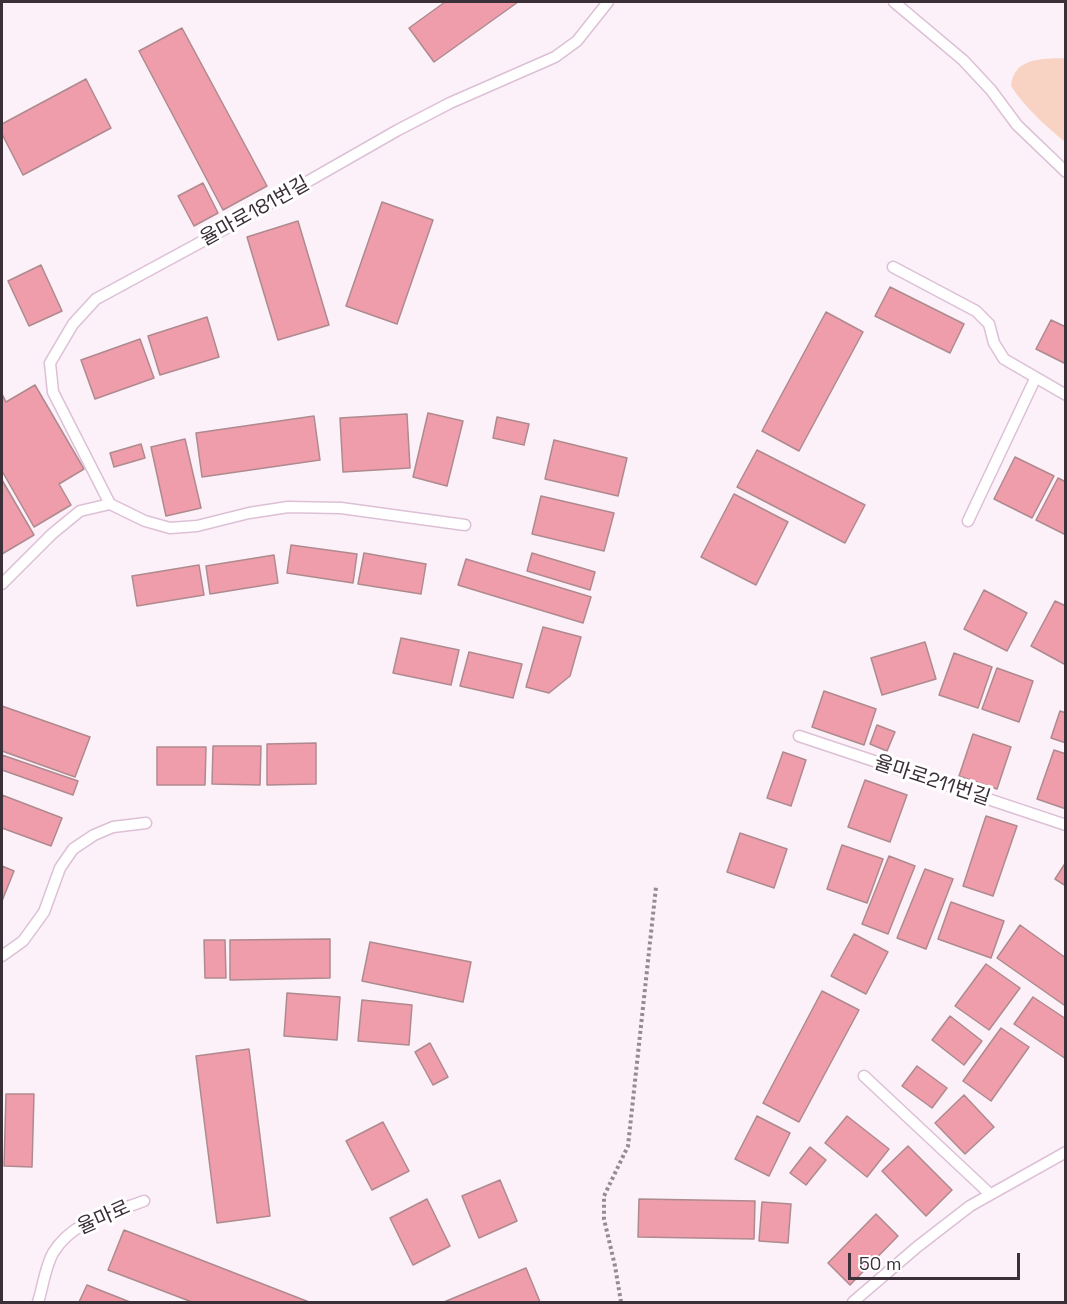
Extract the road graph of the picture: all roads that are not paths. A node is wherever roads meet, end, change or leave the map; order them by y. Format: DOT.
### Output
graph roads {
  1 [pos="608,2"];
  2 [pos="894,2"];
  3 [pos="1065,172"];
  4 [pos="893,267"];
  5 [pos="1035,379"];
  6 [pos="1065,395"];
  7 [pos="110,504"];
  8 [pos="968,521"];
  9 [pos="465,525"];
  10 [pos="2,584"];
  11 [pos="799,736"];
  12 [pos="146,823"];
  13 [pos="1065,825"];
  14 [pos="2,956"];
  15 [pos="864,1076"];
  16 [pos="1065,1152"];
  17 [pos="990,1194"];
  18 [pos="144,1201"];
  19 [pos="38,1302"];
  20 [pos="853,1302"];
  1 -- 7 [label="lane, 율마로181번길"];
  2 -- 3 [label="lane"];
  4 -- 5 [label="lane"];
  5 -- 6 [label="lane"];
  5 -- 8 [label="lane"];
  7 -- 9 [label="lane"];
  7 -- 10 [label="lane"];
  11 -- 13 [label="lane, 율마로211번길"];
  12 -- 14 [label="lane"];
  15 -- 17 [label="lane"];
  16 -- 17 [label="lane"];
  17 -- 20 [label="lane"];
  18 -- 19 [label="lane, 율마로"];
}
